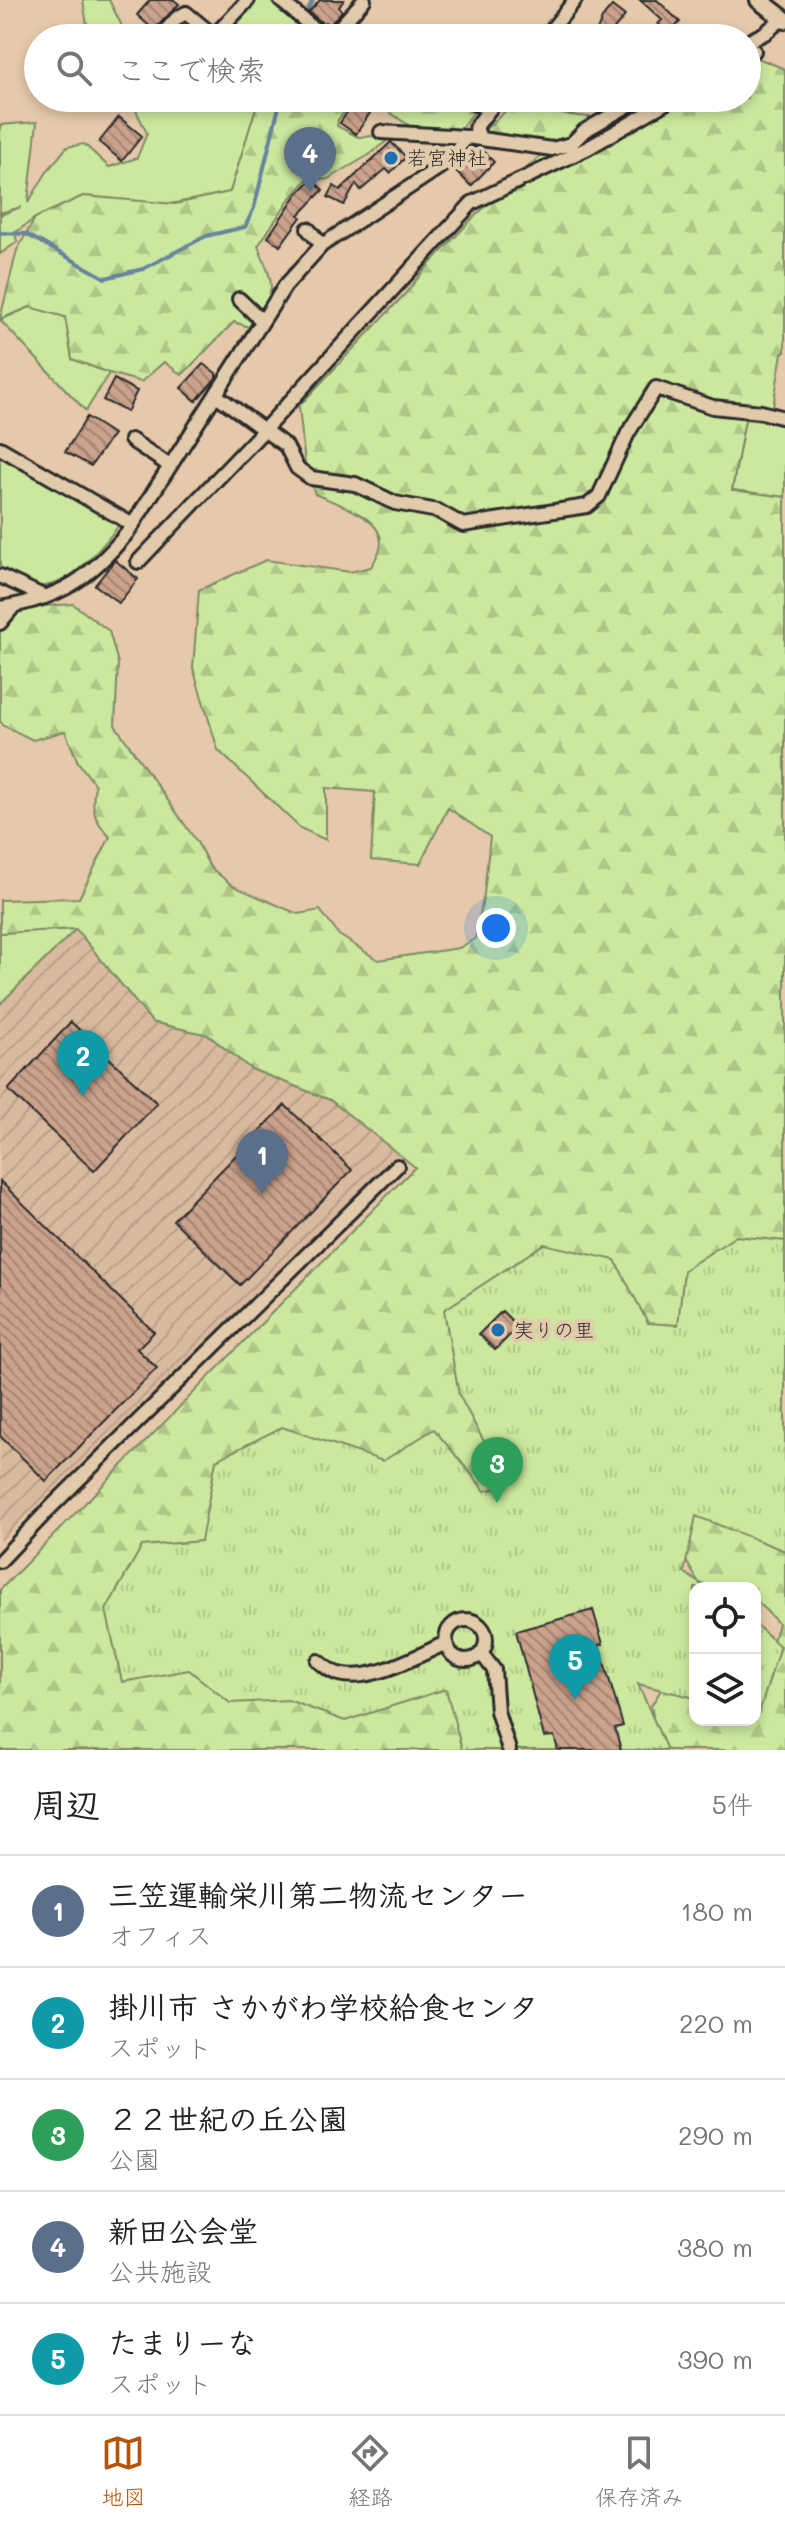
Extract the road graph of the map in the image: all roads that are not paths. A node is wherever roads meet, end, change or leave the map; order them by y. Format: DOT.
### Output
graph roads {
  1 [pos="248,0"];
  2 [pos="280,0"];
  3 [pos="364,0"];
  4 [pos="575,0"];
  5 [pos="759,0"];
  6 [pos="784,20"];
  7 [pos="172,24"];
  8 [pos="199,24"];
  9 [pos="225,24"];
  10 [pos="309,24"];
  11 [pos="337,24"];
  12 [pos="556,24"];
  13 [pos="761,37"];
  14 [pos="488,112"];
  15 [pos="610,112"];
  16 [pos="650,112"];
  17 [pos="381,132"];
  18 [pos="467,137"];
  19 [pos="308,229"];
  20 [pos="322,245"];
  21 [pos="239,299"];
  22 [pos="262,321"];
  23 [pos="216,395"];
  24 [pos="785,418"];
  25 [pos="264,430"];
  26 [pos="131,440"];
  27 [pos="0,448"];
  28 [pos="170,466"];
  29 [pos="133,525"];
  30 [pos="138,562"];
  31 [pos="0,576"];
  32 [pos="45,597"];
  33 [pos="14,606"];
  34 [pos="0,608"];
  35 [pos="0,623"];
  36 [pos="397,1166"];
  37 [pos="0,1561"];
  38 [pos="446,1643"];
  39 [pos="481,1653"];
  40 [pos="318,1661"];
  41 [pos="509,1750"];
  1 -- 9 [label="street"];
  2 -- 10 [label="street"];
  3 -- 11 [label="street"];
  4 -- 12 [label="street"];
  5 -- 6 [label="main road"];
  6 -- 13 [label="street"];
  7 -- 8 [label="street"];
  14 -- 18 [label="street"];
  15 -- 18 [label="street"];
  16 -- 25 [label="street"];
  17 -- 18 [label="street"];
  18 -- 20 [label="street"];
  19 -- 20 [label="street"];
  20 -- 22 [label="street"];
  21 -- 22 [label="street"];
  22 -- 23 [label="street"];
  23 -- 25 [label="street"];
  23 -- 28 [label="street"];
  24 -- 25 [label="street"];
  25 -- 30 [label="street"];
  26 -- 28 [label="street"];
  27 -- 29 [label="street"];
  28 -- 29 [label="street"];
  29 -- 32 [label="street"];
  31 -- 32 [label="street"];
  32 -- 33 [label="street"];
  33 -- 34 [label="street"];
  33 -- 35 [label="street"];
  36 -- 37 [label="street"];
  38 -- 39 [label="street"];
  38 -- 39 [label="street"];
  38 -- 40 [label="street"];
  39 -- 41 [label="street"];
}
